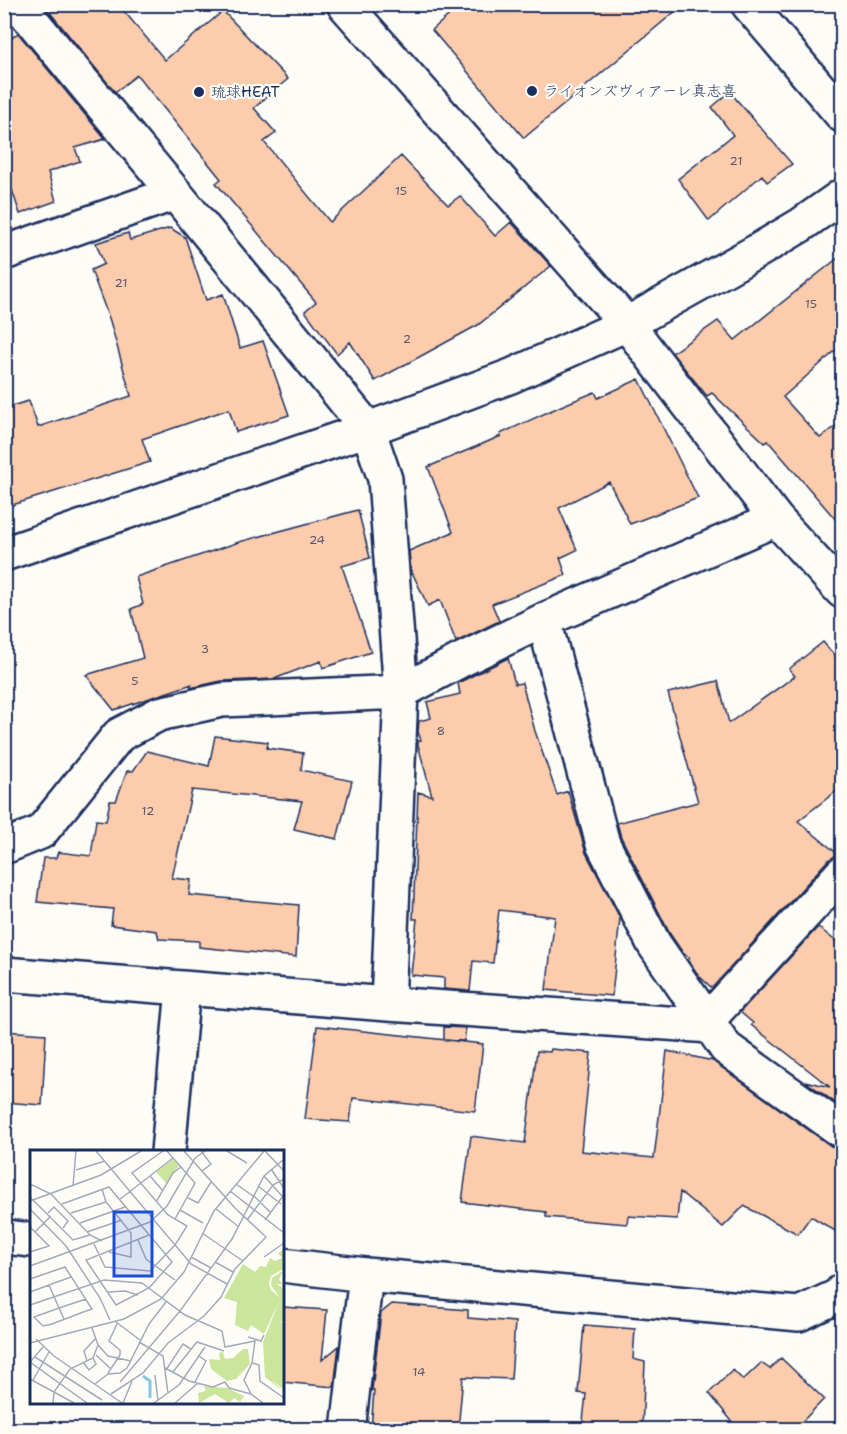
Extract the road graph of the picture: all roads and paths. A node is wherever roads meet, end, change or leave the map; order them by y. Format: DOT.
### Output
graph roads {
  1 [pos="18,4"];
  2 [pos="344,4"];
  3 [pos="748,4"];
  4 [pos="843,116"];
  5 [pos="175,193"];
  6 [pos="843,196"];
  7 [pos="4,253"];
  8 [pos="627,324"];
  9 [pos="368,429"];
  10 [pos="776,519"];
  11 [pos="4,554"];
  12 [pos="843,591"];
  13 [pos="544,620"];
  14 [pos="401,692"];
  15 [pos="4,847"];
  16 [pos="843,873"];
  17 [pos="4,974"];
  18 [pos="183,988"];
  19 [pos="388,1004"];
  20 [pos="709,1023"];
  21 [pos="843,1131"];
  22 [pos="168,1150"];
  23 [pos="4,1238"];
  24 [pos="30,1240"];
  25 [pos="284,1265"];
  26 [pos="366,1275"];
  27 [pos="843,1291"];
  28 [pos="348,1430"];
  1 -- 5 [label="street"];
  2 -- 8 [label="street"];
  3 -- 4 [label="street"];
  5 -- 7 [label="street"];
  5 -- 9 [label="street"];
  6 -- 8 [label="street"];
  8 -- 9 [label="street"];
  8 -- 10 [label="street"];
  9 -- 11 [label="street"];
  9 -- 14 [label="street"];
  10 -- 12 [label="street"];
  10 -- 13 [label="street"];
  13 -- 14 [label="street"];
  13 -- 20 [label="street"];
  14 -- 15 [label="street"];
  14 -- 19 [label="street"];
  16 -- 20 [label="street"];
  17 -- 18 [label="street"];
  18 -- 19 [label="street"];
  18 -- 22 [label="street"];
  19 -- 20 [label="street"];
  20 -- 21 [label="street"];
  23 -- 24 [label="street"];
  25 -- 26 [label="street"];
  26 -- 27 [label="street"];
  26 -- 28 [label="street"];
}
